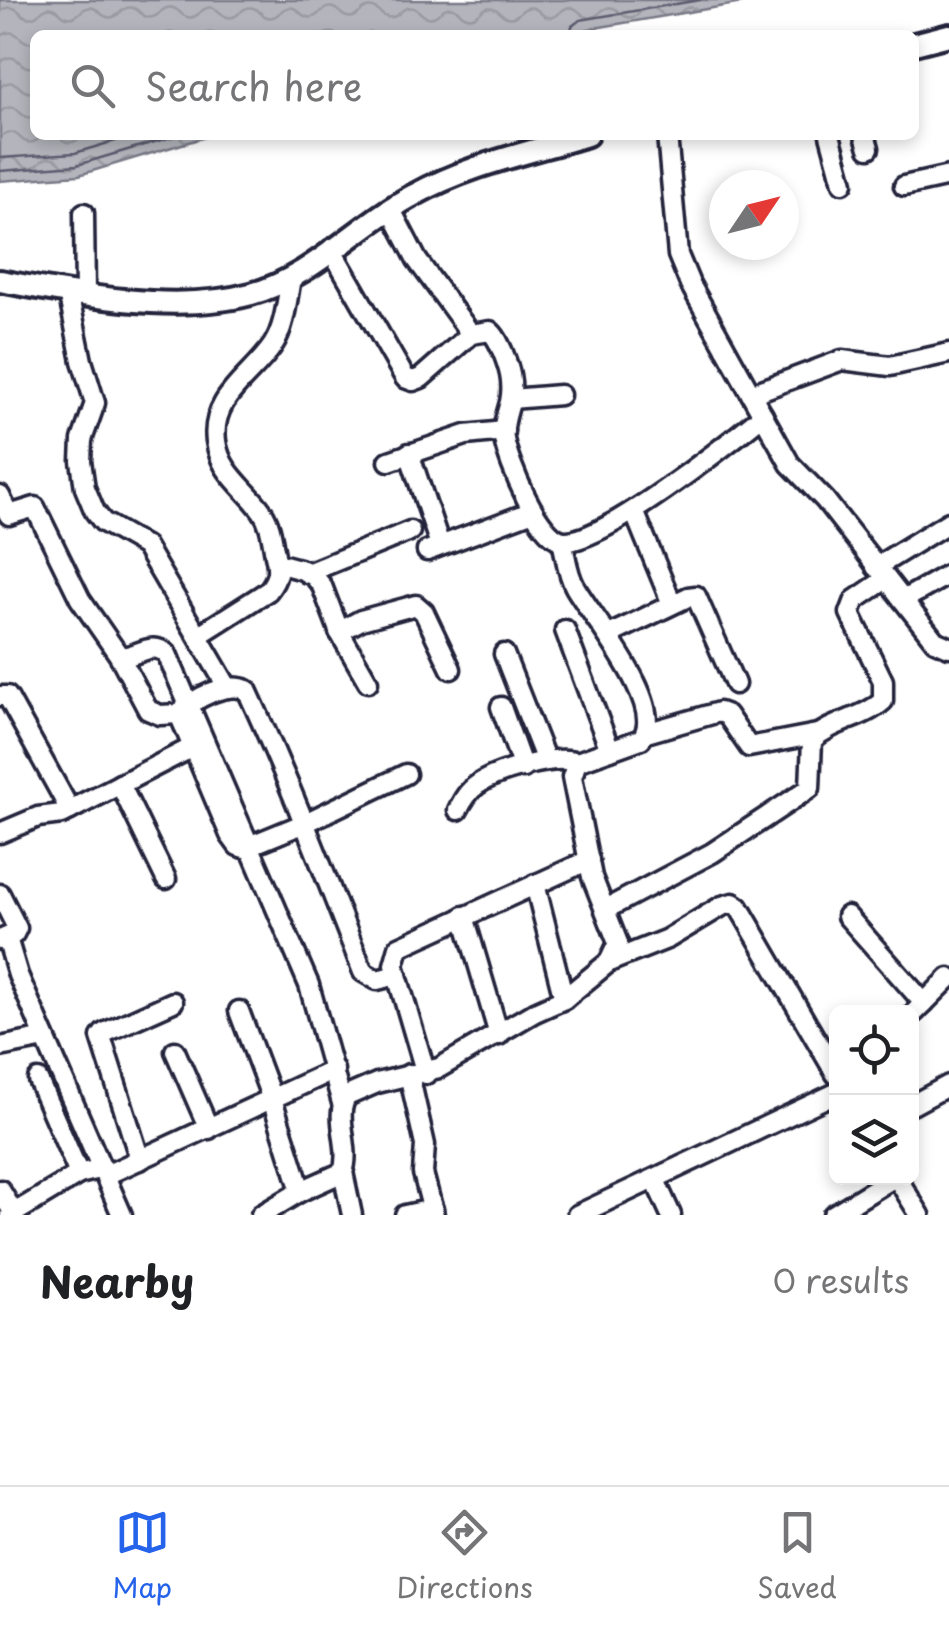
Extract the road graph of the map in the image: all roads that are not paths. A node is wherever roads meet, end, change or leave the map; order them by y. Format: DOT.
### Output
graph roads {
  1 [pos="949,35"];
  2 [pos="919,43"];
  3 [pos="570,140"];
  4 [pos="666,140"];
  5 [pos="831,140"];
  6 [pos="949,176"];
  7 [pos="844,183"];
  8 [pos="904,186"];
  9 [pos="390,208"];
  10 [pos="84,213"];
  11 [pos="331,249"];
  12 [pos="291,278"];
  13 [pos="0,282"];
  14 [pos="76,293"];
  15 [pos="471,334"];
  16 [pos="949,353"];
  17 [pos="751,394"];
  18 [pos="560,395"];
  19 [pos="511,398"];
  20 [pos="763,416"];
  21 [pos="504,431"];
  22 [pos="409,453"];
  23 [pos="388,461"];
  24 [pos="0,496"];
  25 [pos="533,511"];
  26 [pos="634,511"];
  27 [pos="949,522"];
  28 [pos="410,532"];
  29 [pos="562,541"];
  30 [pos="277,563"];
  31 [pos="308,572"];
  32 [pos="881,573"];
  33 [pos="949,574"];
  34 [pos="902,600"];
  35 [pos="672,604"];
  36 [pos="565,630"];
  37 [pos="339,632"];
  38 [pos="199,635"];
  39 [pos="610,635"];
  40 [pos="949,648"];
  41 [pos="504,654"];
  42 [pos="120,657"];
  43 [pos="451,669"];
  44 [pos="368,682"];
  45 [pos="735,684"];
  46 [pos="228,688"];
  47 [pos="0,696"];
  48 [pos="501,707"];
  49 [pos="184,708"];
  50 [pos="646,733"];
  51 [pos="817,734"];
  52 [pos="191,748"];
  53 [pos="610,750"];
  54 [pos="546,761"];
  55 [pos="577,762"];
  56 [pos="523,768"];
  57 [pos="406,774"];
  58 [pos="120,784"];
  59 [pos="70,810"];
  60 [pos="458,810"];
  61 [pos="305,823"];
  62 [pos="0,833"];
  63 [pos="252,846"];
  64 [pos="590,860"];
  65 [pos="166,879"];
  66 [pos="535,884"];
  67 [pos="0,894"];
  68 [pos="606,909"];
  69 [pos="464,916"];
  70 [pos="848,916"];
  71 [pos="3,939"];
  72 [pos="609,962"];
  73 [pos="397,974"];
  74 [pos="949,978"];
  75 [pos="564,999"];
  76 [pos="172,1002"];
  77 [pos="915,1005"];
  78 [pos="919,1008"];
  79 [pos="239,1011"];
  80 [pos="499,1034"];
  81 [pos="45,1038"];
  82 [pos="0,1047"];
  83 [pos="175,1051"];
  84 [pos="829,1062"];
  85 [pos="334,1070"];
  86 [pos="417,1074"];
  87 [pos="38,1080"];
  88 [pos="949,1086"];
  89 [pos="832,1095"];
  90 [pos="272,1099"];
  91 [pos="919,1101"];
  92 [pos="342,1103"];
  93 [pos="209,1129"];
  94 [pos="140,1160"];
  95 [pos="104,1172"];
  96 [pos="343,1172"];
  97 [pos="79,1174"];
  98 [pos="655,1180"];
  99 [pos="883,1185"];
  100 [pos="900,1185"];
  101 [pos="0,1190"];
  102 [pos="301,1191"];
  103 [pos="433,1212"];
  104 [pos="13,1215"];
  105 [pos="122,1215"];
  106 [pos="261,1215"];
  107 [pos="352,1215"];
  108 [pos="406,1215"];
  109 [pos="577,1215"];
  110 [pos="672,1215"];
  111 [pos="833,1215"];
  112 [pos="920,1215"];
  1 -- 2 [label="main road"];
  3 -- 9 [label="main road"];
  4 -- 17 [label="street"];
  5 -- 7 [label="street"];
  6 -- 8 [label="street"];
  9 -- 11 [label="main road"];
  9 -- 15 [label="street"];
  10 -- 14 [label="street"];
  11 -- 12 [label="main road"];
  11 -- 15 [label="street"];
  12 -- 14 [label="main road"];
  12 -- 30 [label="street"];
  13 -- 14 [label="main road"];
  14 -- 38 [label="street"];
  15 -- 19 [label="street"];
  16 -- 17 [label="street"];
  17 -- 20 [label="street"];
  18 -- 19 [label="street"];
  19 -- 21 [label="street"];
  20 -- 26 [label="street"];
  20 -- 32 [label="street"];
  21 -- 22 [label="street"];
  21 -- 25 [label="street"];
  22 -- 23 [label="street"];
  22 -- 25 [label="street"];
  24 -- 42 [label="street"];
  25 -- 29 [label="street"];
  26 -- 29 [label="street"];
  26 -- 35 [label="street"];
  27 -- 32 [label="street"];
  28 -- 31 [label="street"];
  29 -- 39 [label="street"];
  30 -- 31 [label="street"];
  30 -- 38 [label="street"];
  31 -- 37 [label="street"];
  32 -- 34 [label="street"];
  32 -- 51 [label="street"];
  33 -- 34 [label="street"];
  34 -- 40 [label="street"];
  35 -- 39 [label="street"];
  35 -- 45 [label="street"];
  36 -- 53 [label="street"];
  37 -- 43 [label="street"];
  37 -- 44 [label="street"];
  38 -- 46 [label="street"];
  39 -- 50 [label="street"];
  41 -- 54 [label="street"];
  42 -- 49 [label="street"];
  42 -- 49 [label="street"];
  46 -- 49 [label="street"];
  46 -- 61 [label="street"];
  47 -- 59 [label="street"];
  48 -- 56 [label="street"];
  49 -- 52 [label="street"];
  49 -- 63 [label="street"];
  50 -- 51 [label="street"];
  50 -- 53 [label="street"];
  51 -- 68 [label="street"];
  52 -- 58 [label="street"];
  52 -- 63 [label="street"];
  53 -- 55 [label="street"];
  54 -- 55 [label="street"];
  54 -- 56 [label="street"];
  55 -- 64 [label="street"];
  56 -- 60 [label="street"];
  57 -- 61 [label="street"];
  58 -- 59 [label="street"];
  58 -- 65 [label="street"];
  59 -- 62 [label="street"];
  61 -- 63 [label="street"];
  61 -- 73 [label="street"];
  63 -- 85 [label="street"];
  64 -- 66 [label="street"];
  64 -- 68 [label="street"];
  66 -- 69 [label="street"];
  66 -- 75 [label="street"];
  67 -- 71 [label="street"];
  68 -- 72 [label="street"];
  69 -- 73 [label="street"];
  69 -- 80 [label="street"];
  70 -- 77 [label="street"];
  71 -- 81 [label="street"];
  72 -- 75 [label="street"];
  72 -- 84 [label="street"];
  73 -- 86 [label="street"];
  74 -- 78 [label="street"];
  75 -- 80 [label="street"];
  76 -- 94 [label="street"];
  79 -- 90 [label="street"];
  80 -- 86 [label="street"];
  81 -- 82 [label="street"];
  81 -- 95 [label="street"];
  83 -- 93 [label="street"];
  85 -- 90 [label="street"];
  85 -- 92 [label="street"];
  86 -- 92 [label="street"];
  86 -- 103 [label="street"];
  87 -- 97 [label="street"];
  88 -- 91 [label="street"];
  89 -- 98 [label="street"];
  90 -- 93 [label="street"];
  90 -- 102 [label="street"];
  92 -- 96 [label="street"];
  93 -- 94 [label="street"];
  94 -- 95 [label="street"];
  95 -- 97 [label="street"];
  95 -- 105 [label="street"];
  96 -- 102 [label="street"];
  96 -- 107 [label="street"];
  97 -- 104 [label="street"];
  98 -- 109 [label="street"];
  98 -- 110 [label="street"];
  99 -- 111 [label="street"];
  100 -- 112 [label="street"];
  101 -- 104 [label="street"];
  102 -- 106 [label="street"];
  103 -- 108 [label="street"];
}
